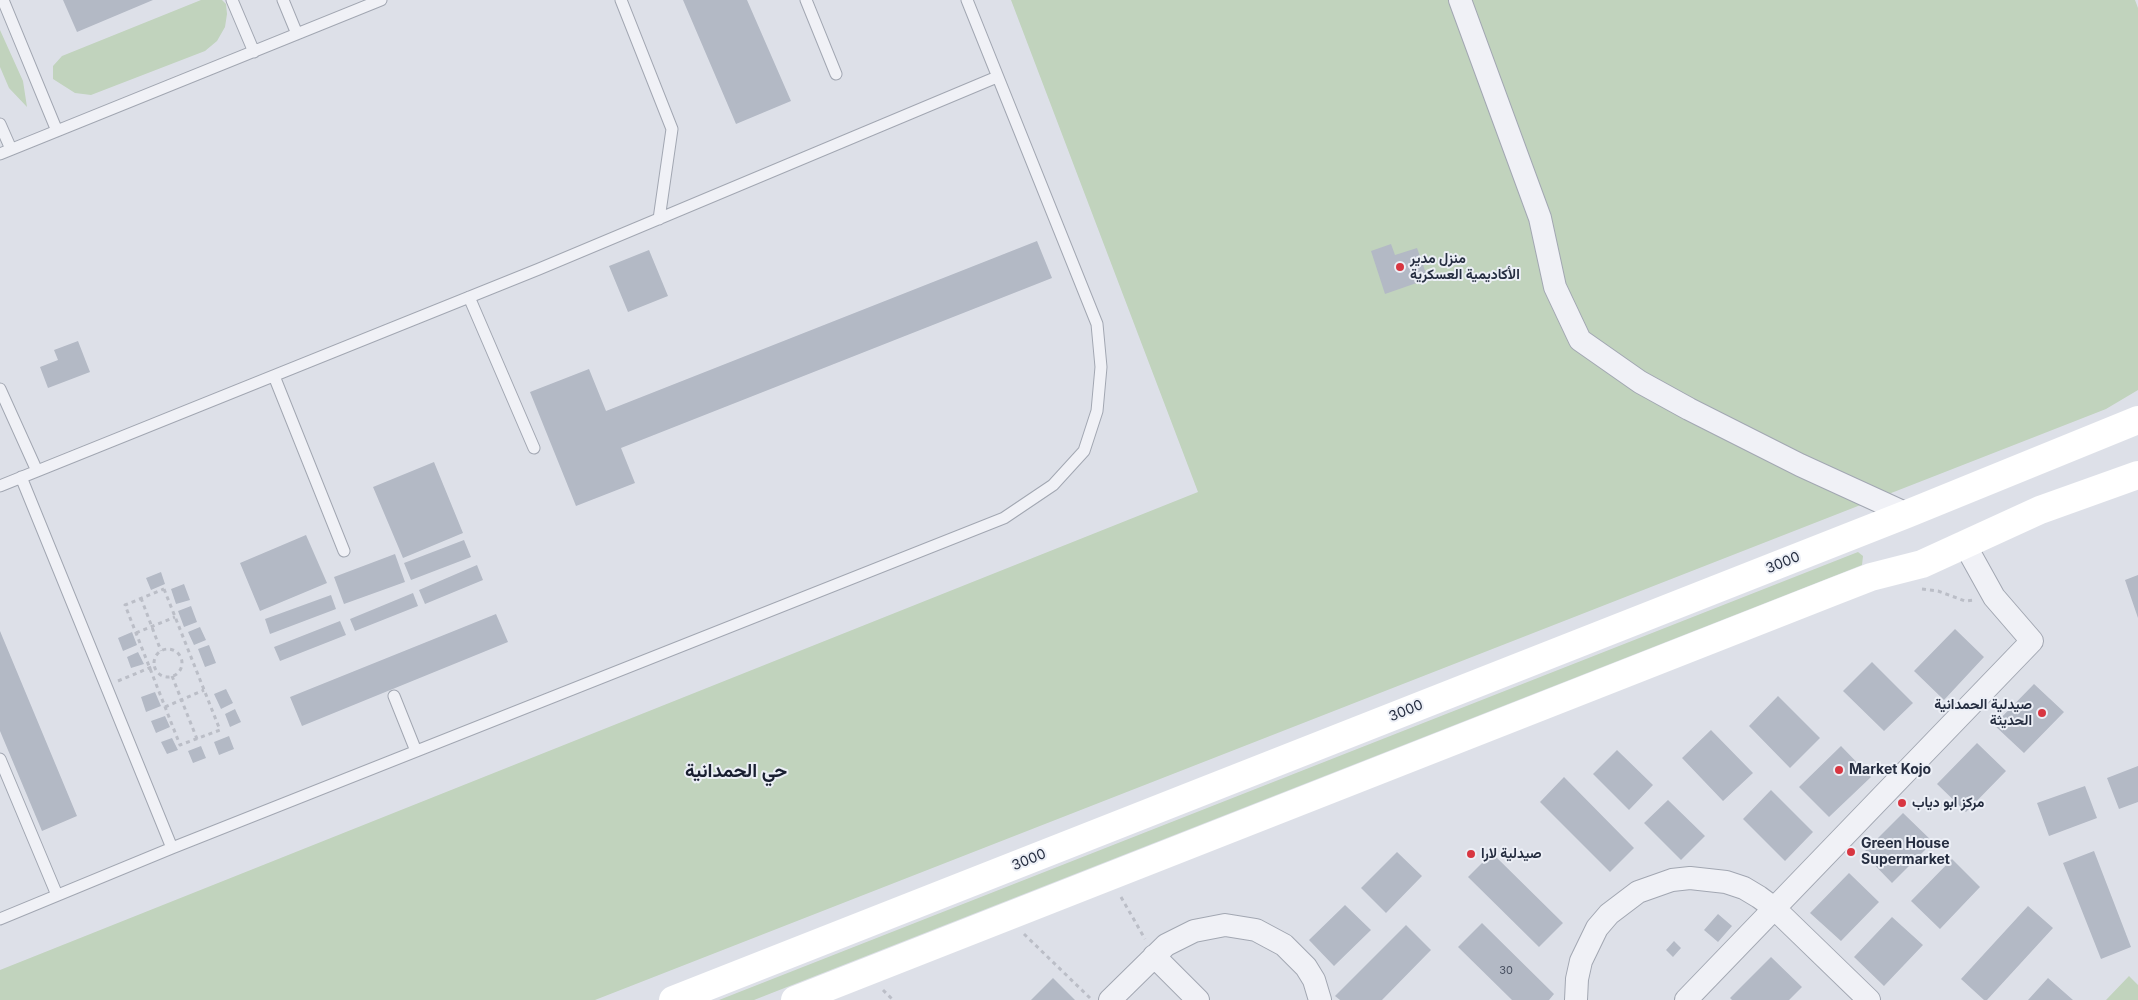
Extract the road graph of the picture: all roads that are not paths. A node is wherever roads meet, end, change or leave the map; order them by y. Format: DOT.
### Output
graph roads {
  1 [pos="3,0"];
  2 [pos="232,0"];
  3 [pos="282,0"];
  4 [pos="381,0"];
  5 [pos="621,0"];
  6 [pos="806,0"];
  7 [pos="967,0"];
  8 [pos="1460,0"];
  9 [pos="297,34"];
  10 [pos="254,52"];
  11 [pos="836,74"];
  12 [pos="997,77"];
  13 [pos="0,124"];
  14 [pos="57,131"];
  15 [pos="6,152"];
  16 [pos="658,219"];
  17 [pos="469,297"];
  18 [pos="274,376"];
  19 [pos="0,389"];
  20 [pos="2138,420"];
  21 [pos="534,448"];
  22 [pos="37,471"];
  23 [pos="2138,475"];
  24 [pos="21,477"];
  25 [pos="0,486"];
  26 [pos="1907,514"];
  27 [pos="1964,543"];
  28 [pos="344,551"];
  29 [pos="394,696"];
  30 [pos="416,751"];
  31 [pos="0,759"];
  32 [pos="172,848"];
  33 [pos="57,895"];
  34 [pos="1774,908"];
  35 [pos="0,918"];
  36 [pos="1154,956"];
  37 [pos="673,1000"];
  38 [pos="796,1000"];
  39 [pos="1110,1000"];
  40 [pos="1198,1000"];
  41 [pos="1320,1000"];
  42 [pos="1576,1000"];
  43 [pos="1686,1000"];
  44 [pos="1869,1000"];
  1 -- 14 [label="lane"];
  2 -- 10 [label="lane"];
  3 -- 9 [label="lane"];
  4 -- 9 [label="lane"];
  5 -- 16 [label="lane"];
  6 -- 11 [label="lane"];
  7 -- 12 [label="lane"];
  8 -- 26 [label="street"];
  9 -- 10 [label="lane"];
  10 -- 14 [label="lane"];
  12 -- 16 [label="lane"];
  12 -- 30 [label="lane"];
  13 -- 15 [label="lane"];
  14 -- 15 [label="lane"];
  16 -- 17 [label="lane"];
  17 -- 18 [label="lane"];
  17 -- 21 [label="lane"];
  18 -- 22 [label="lane"];
  18 -- 28 [label="lane"];
  19 -- 22 [label="lane"];
  20 -- 26 [label="street, 3000"];
  22 -- 24 [label="lane"];
  23 -- 27 [label="street"];
  24 -- 25 [label="lane"];
  24 -- 32 [label="lane"];
  26 -- 37 [label="street, 3000"];
  27 -- 34 [label="street"];
  27 -- 38 [label="street"];
  29 -- 30 [label="lane"];
  30 -- 32 [label="lane"];
  31 -- 33 [label="lane"];
  32 -- 33 [label="lane"];
  33 -- 35 [label="lane"];
  34 -- 42 [label="street"];
  34 -- 43 [label="street"];
  34 -- 44 [label="street"];
  36 -- 39 [label="street"];
  36 -- 40 [label="street"];
  36 -- 41 [label="street"];
}
